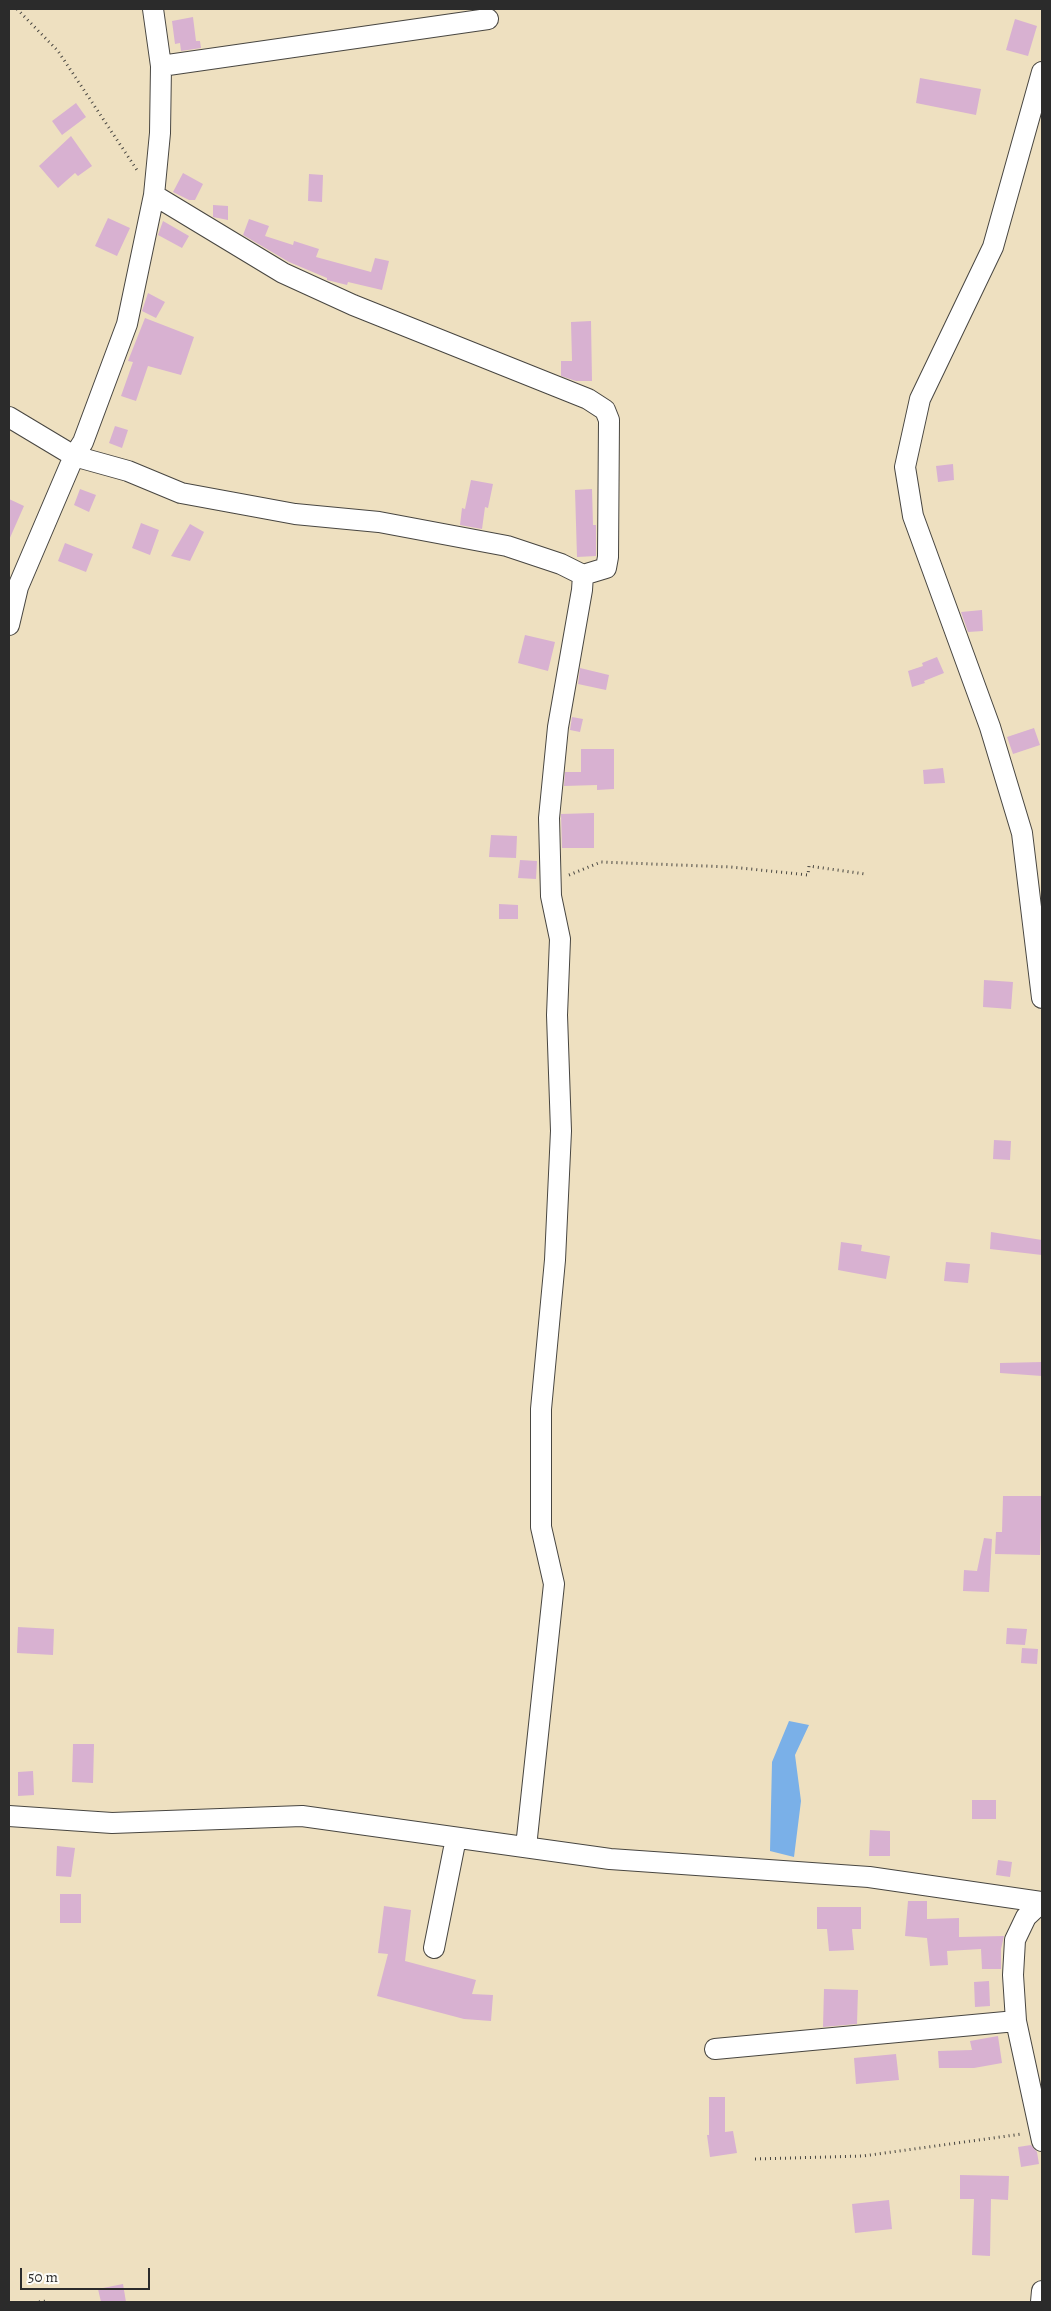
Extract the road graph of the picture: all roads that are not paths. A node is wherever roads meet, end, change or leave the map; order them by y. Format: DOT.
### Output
graph roads {
  1 [pos="153,9"];
  2 [pos="488,19"];
  3 [pos="161,66"];
  4 [pos="1042,72"];
  5 [pos="154,194"];
  6 [pos="9,417"];
  7 [pos="74,456"];
  8 [pos="583,575"];
  9 [pos="9,625"];
  10 [pos="1042,998"];
  11 [pos="9,1816"];
  12 [pos="456,1838"];
  13 [pos="526,1848"];
  14 [pos="1042,1902"];
  15 [pos="434,1948"];
  16 [pos="1016,2021"];
  17 [pos="715,2049"];
  18 [pos="1041,2137"];
  19 [pos="1042,2291"];
  20 [pos="1041,2302"];
  1 -- 3 [label="street"];
  2 -- 3 [label="street"];
  3 -- 5 [label="street"];
  4 -- 10 [label="street"];
  5 -- 7 [label="street"];
  5 -- 8 [label="street"];
  6 -- 7 [label="street"];
  7 -- 8 [label="street"];
  7 -- 9 [label="street"];
  8 -- 13 [label="street"];
  11 -- 12 [label="street"];
  12 -- 13 [label="street"];
  12 -- 15 [label="street"];
  13 -- 14 [label="street"];
  14 -- 16 [label="street"];
  16 -- 17 [label="street"];
  16 -- 18 [label="street"];
  19 -- 20 [label="street"];
}
